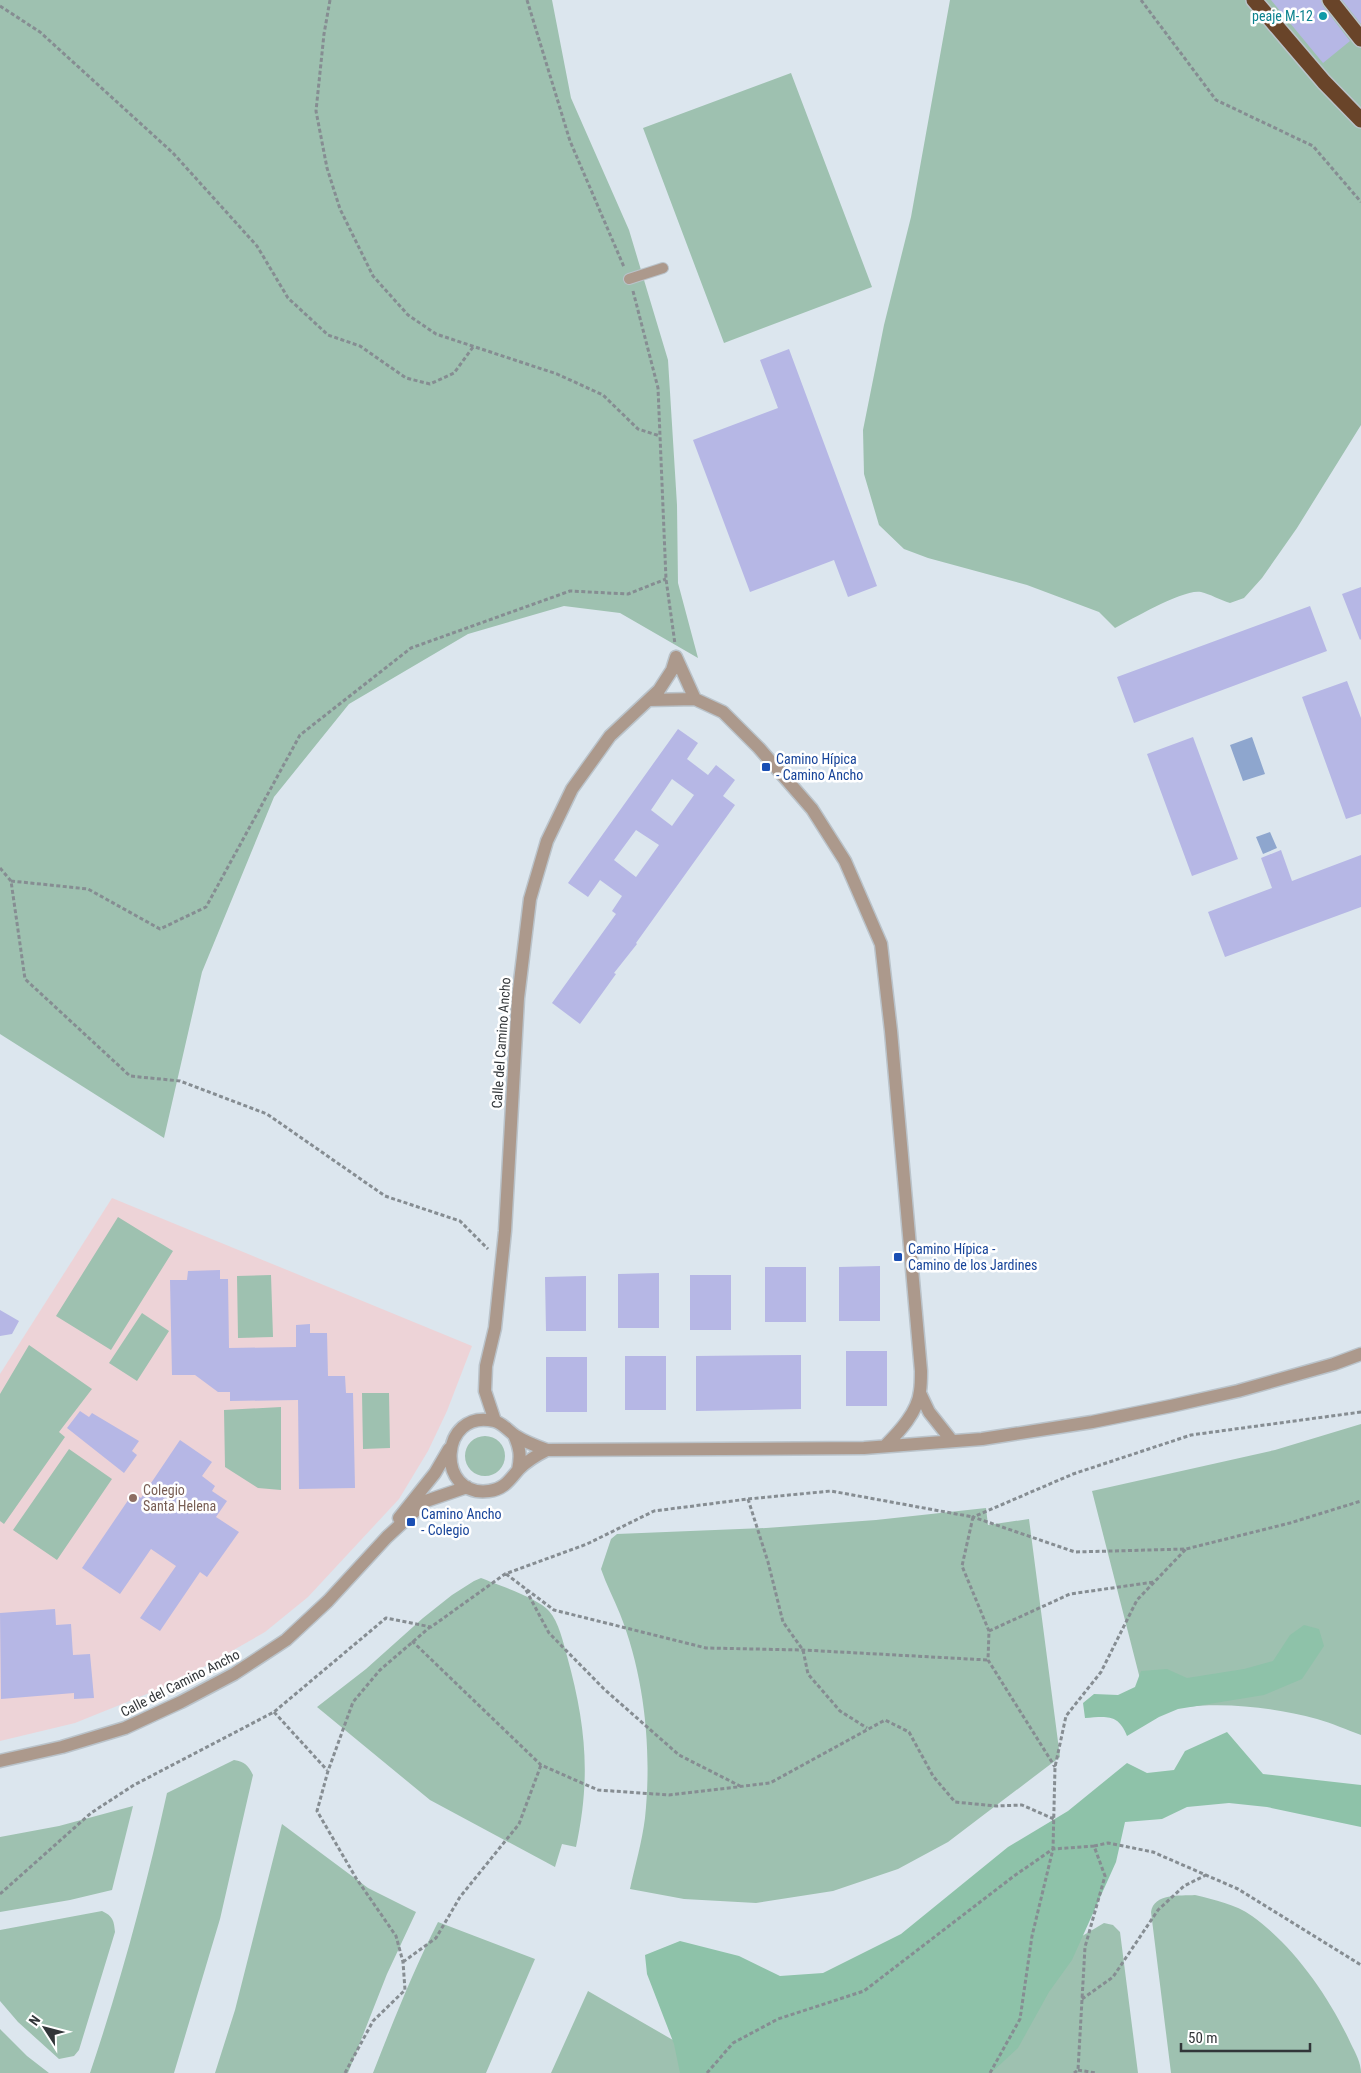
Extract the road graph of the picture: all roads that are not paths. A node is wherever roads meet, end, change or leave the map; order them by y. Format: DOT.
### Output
graph roads {
  1 [pos="1254,0"];
  2 [pos="1330,0"];
  3 [pos="1361,39"];
  4 [pos="1361,120"];
  5 [pos="663,268"];
  6 [pos="629,279"];
  7 [pos="695,699"];
  8 [pos="649,700"];
  9 [pos="1361,1354"];
  10 [pos="920,1393"];
  11 [pos="496,1421"];
  12 [pos="514,1435"];
  13 [pos="952,1441"];
  14 [pos="885,1446"];
  15 [pos="450,1448"];
  16 [pos="547,1450"];
  17 [pos="518,1470"];
  18 [pos="466,1486"];
  19 [pos="388,1537"];
  20 [pos="0,1761"];
  1 -- 4 [label="highway"];
  2 -- 3 [label="highway"];
  5 -- 6 [label="lane"];
  7 -- 8 [label="street"];
  7 -- 8 [label="street, Calle del Camino Ancho"];
  7 -- 10 [label="street"];
  8 -- 11 [label="street, Calle del Camino Ancho"];
  9 -- 13 [label="street"];
  10 -- 13 [label="street"];
  10 -- 14 [label="street"];
  11 -- 12 [label="street"];
  11 -- 15 [label="street"];
  12 -- 16 [label="street"];
  12 -- 17 [label="street"];
  13 -- 14 [label="street"];
  14 -- 16 [label="street"];
  15 -- 18 [label="street"];
  15 -- 19 [label="street, Calle del Camino Ancho"];
  16 -- 17 [label="street"];
  17 -- 18 [label="street"];
  18 -- 19 [label="street, Calle del Camino Ancho"];
  19 -- 20 [label="street, Calle del Camino Ancho"];
}
